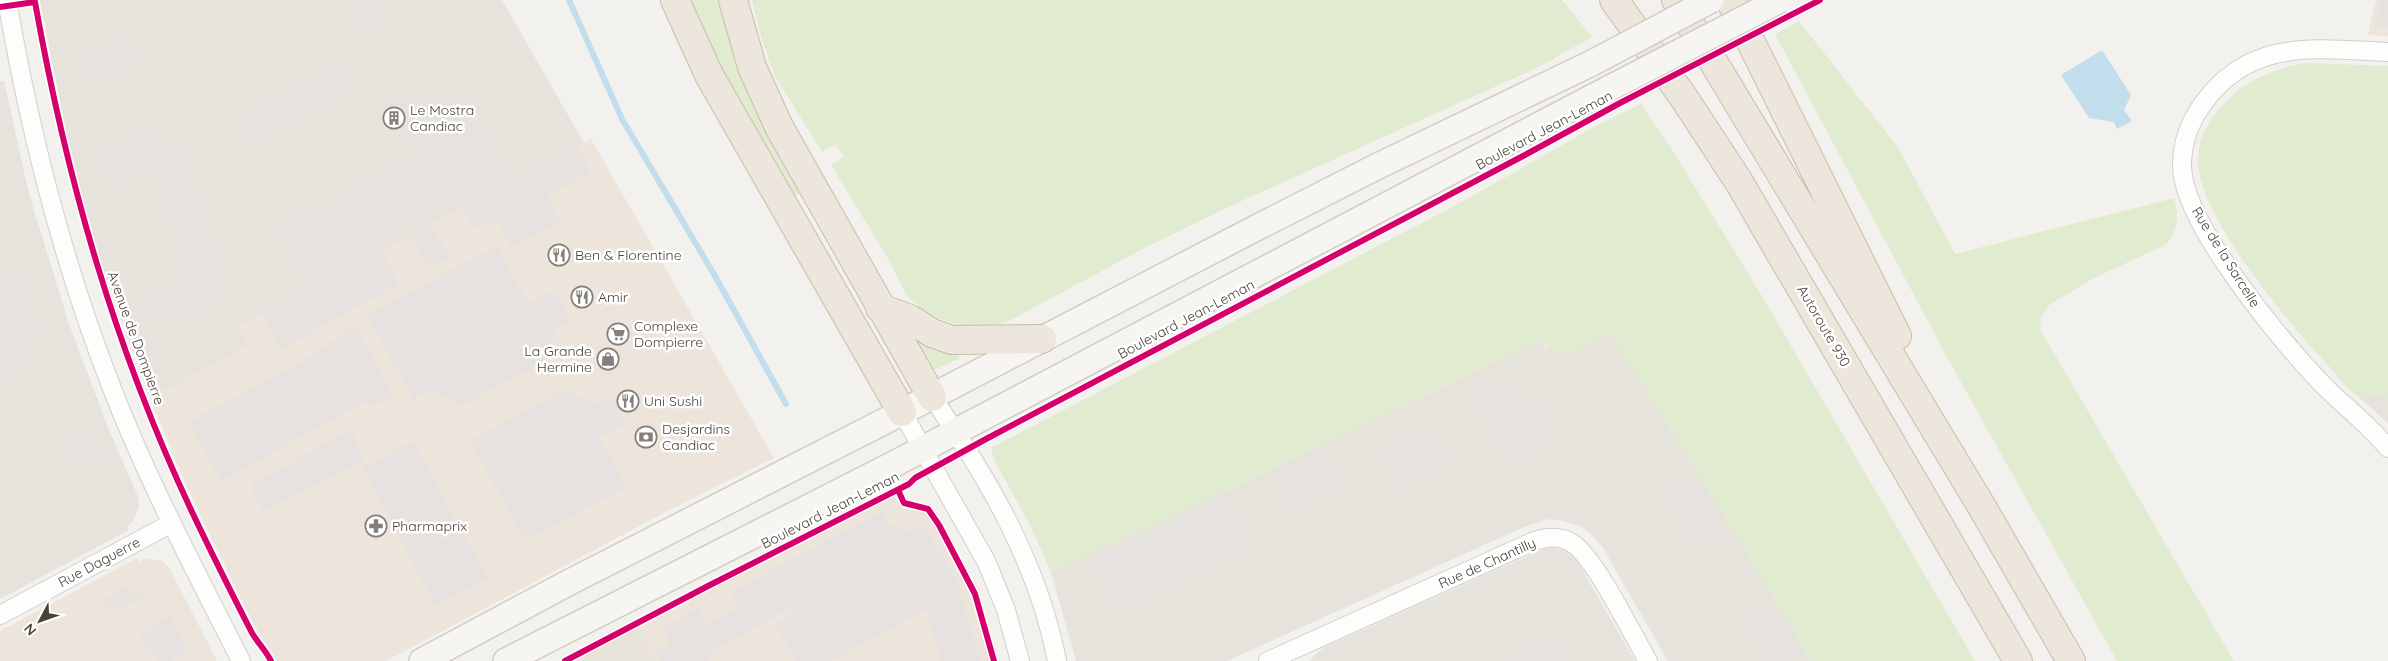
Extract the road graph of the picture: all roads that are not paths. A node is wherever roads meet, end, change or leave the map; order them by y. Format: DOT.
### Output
graph roads {
  1 [pos="7,0"];
  2 [pos="675,0"];
  3 [pos="733,0"];
  4 [pos="1603,0"];
  5 [pos="1614,0"];
  6 [pos="1676,0"];
  7 [pos="1711,0"];
  8 [pos="1730,0"];
  9 [pos="1780,0"];
  10 [pos="1635,29"];
  11 [pos="6,38"];
  12 [pos="2388,52"];
  13 [pos="880,308"];
  14 [pos="1042,339"];
  15 [pos="932,397"];
  16 [pos="902,412"];
  17 [pos="955,431"];
  18 [pos="2388,448"];
  19 [pos="923,449"];
  20 [pos="1982,507"];
  21 [pos="172,523"];
  22 [pos="0,615"];
  23 [pos="1273,660"];
  24 [pos="241,661"];
  25 [pos="422,661"];
  26 [pos="506,661"];
  27 [pos="1020,661"];
  28 [pos="1057,661"];
  29 [pos="1648,661"];
  30 [pos="2018,661"];
  31 [pos="2071,661"];
  1 -- 11 [label="street"];
  2 -- 16 [label="highway"];
  3 -- 13 [label="highway"];
  4 -- 10 [label="highway"];
  5 -- 10 [label="highway, Autoroute 930"];
  6 -- 20 [label="highway"];
  7 -- 14 [label="street, bridge"];
  8 -- 20 [label="highway"];
  9 -- 17 [label="street, Boulevard Jean-Leman, bridge"];
  10 -- 30 [label="highway, Autoroute 930"];
  11 -- 21 [label="street"];
  12 -- 18 [label="street, Rue de la Sarcelle"];
  13 -- 14 [label="highway"];
  13 -- 15 [label="highway"];
  14 -- 15 [label="street"];
  15 -- 16 [label="street"];
  15 -- 17 [label="street"];
  16 -- 19 [label="street"];
  16 -- 25 [label="street"];
  17 -- 19 [label="street, Boulevard Jean-Leman"];
  17 -- 28 [label="street"];
  19 -- 26 [label="street, Boulevard Jean-Leman"];
  19 -- 27 [label="street"];
  20 -- 31 [label="highway"];
  21 -- 22 [label="street, Rue Daguerre"];
  21 -- 24 [label="street"];
  23 -- 29 [label="street, Rue de Chantilly"];
}
